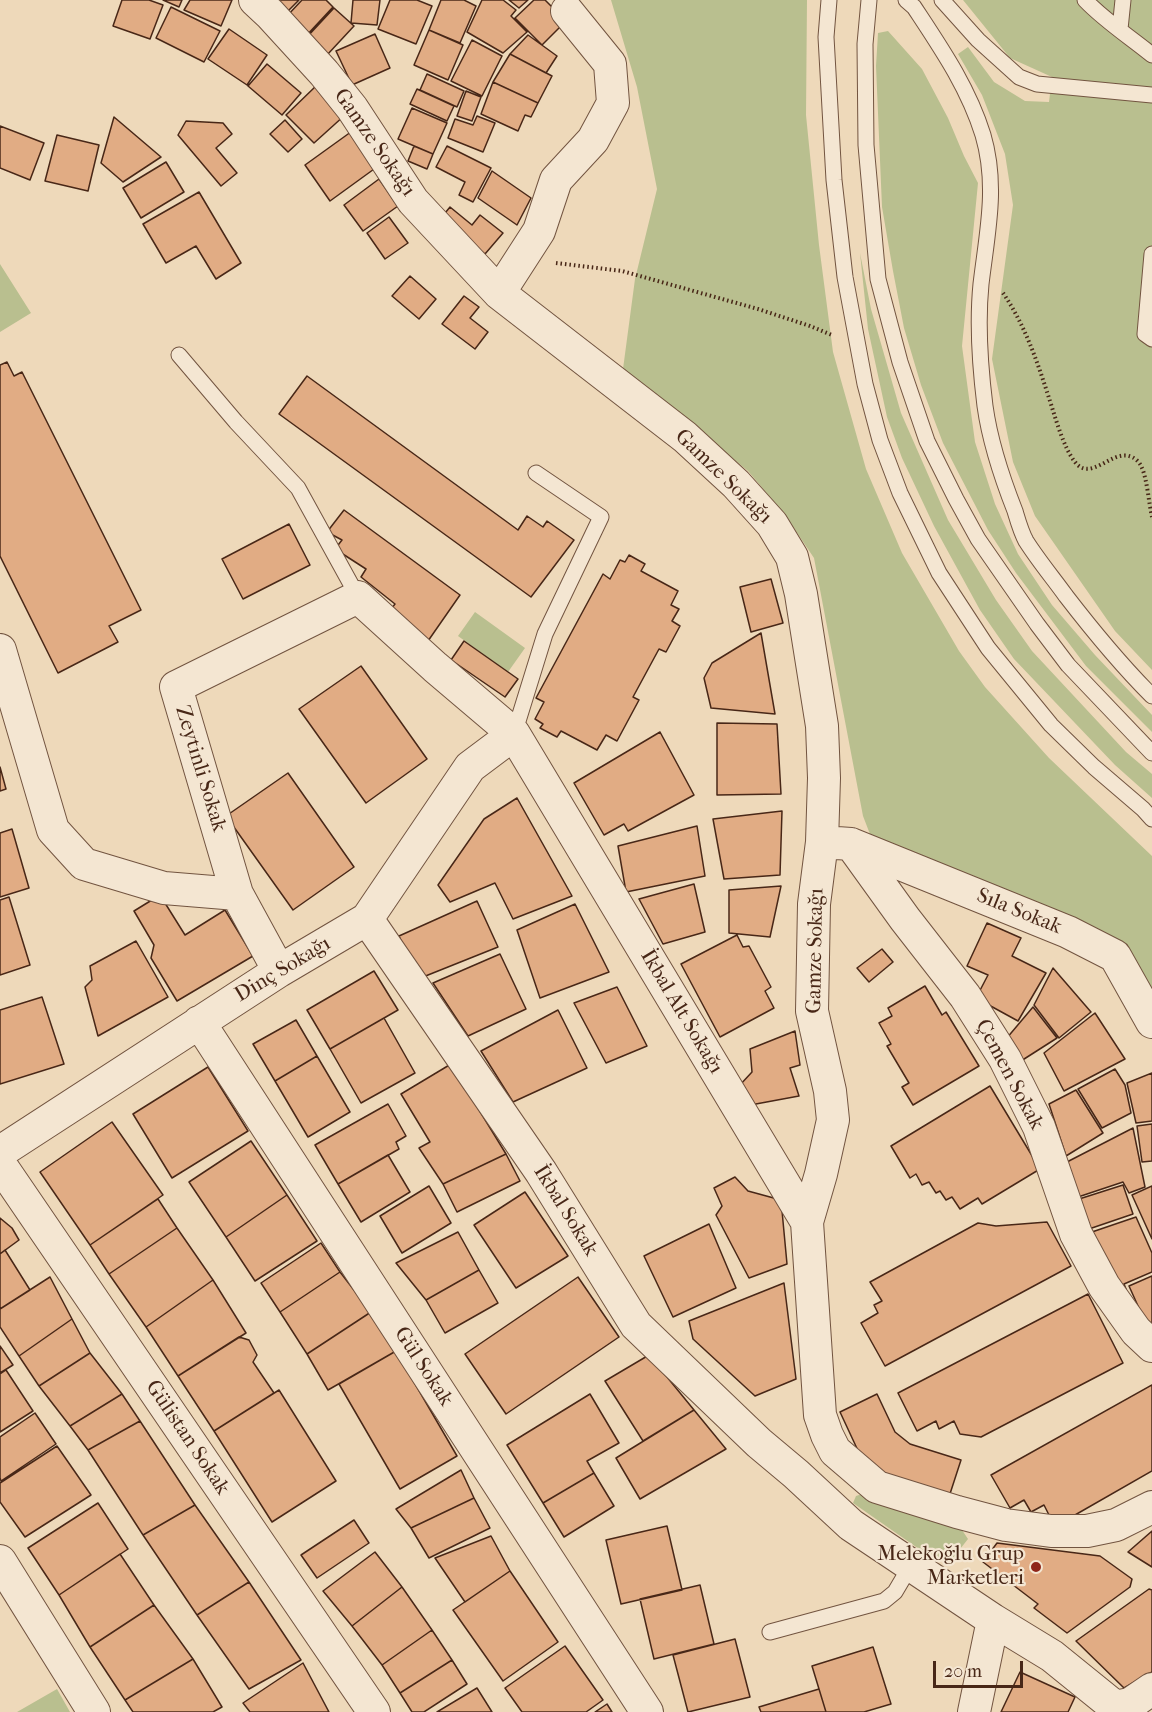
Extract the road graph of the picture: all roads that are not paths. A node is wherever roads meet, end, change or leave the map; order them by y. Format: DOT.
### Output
graph roads {
  1 [pos="255,0"];
  2 [pos="829,0"];
  3 [pos="868,0"];
  4 [pos="906,0"];
  5 [pos="942,0"];
  6 [pos="1085,0"];
  7 [pos="1123,0"];
  8 [pos="567,11"];
  9 [pos="1120,29"];
  10 [pos="1152,55"];
  11 [pos="1152,95"];
  12 [pos="1152,254"];
  13 [pos="499,293"];
  14 [pos="1152,339"];
  15 [pos="179,355"];
  16 [pos="536,472"];
  17 [pos="358,597"];
  18 [pos="0,650"];
  19 [pos="1152,696"];
  20 [pos="514,734"];
  21 [pos="1152,753"];
  22 [pos="1152,819"];
  23 [pos="837,843"];
  24 [pos="237,894"];
  25 [pos="367,919"];
  26 [pos="279,971"];
  27 [pos="199,1022"];
  28 [pos="1152,1022"];
  29 [pos="0,1152"];
  30 [pos="0,1164"];
  31 [pos="807,1222"];
  32 [pos="1152,1346"];
  33 [pos="835,1452"];
  34 [pos="800,1477"];
  35 [pos="1152,1507"];
  36 [pos="0,1561"];
  37 [pos="911,1565"];
  38 [pos="993,1620"];
  39 [pos="770,1632"];
  40 [pos="1152,1689"];
  41 [pos="1116,1710"];
  42 [pos="94,1712"];
  43 [pos="374,1712"];
  44 [pos="647,1712"];
  45 [pos="974,1712"];
  1 -- 13 [label="street, Gamze Sokağı"];
  2 -- 22 [label="lane"];
  3 -- 21 [label="lane"];
  4 -- 19 [label="lane"];
  5 -- 11 [label="lane"];
  6 -- 9 [label="lane"];
  7 -- 9 [label="lane"];
  8 -- 13 [label="street"];
  9 -- 10 [label="lane"];
  12 -- 14 [label="lane"];
  13 -- 23 [label="street, Gamze Sokağı"];
  15 -- 17 [label="lane"];
  16 -- 20 [label="lane"];
  17 -- 20 [label="street, İkbal Alt Sokağı"];
  17 -- 24 [label="street, Zeytinli Sokak"];
  18 -- 24 [label="street"];
  20 -- 25 [label="street, Dinç Sokağı"];
  20 -- 31 [label="street, İkbal Alt Sokağı"];
  23 -- 28 [label="street, Sıla Sokak"];
  23 -- 31 [label="street, Gamze Sokağı"];
  23 -- 32 [label="street, Çemen Sokak"];
  24 -- 26 [label="street, Zeytinli Sokak"];
  25 -- 26 [label="street, Dinç Sokağı"];
  25 -- 34 [label="street, İkbal Sokak"];
  26 -- 27 [label="street, Dinç Sokağı"];
  27 -- 29 [label="street, Dinç Sokağı"];
  27 -- 44 [label="street, Gül Sokak"];
  30 -- 43 [label="street, Gülistan Sokak"];
  31 -- 33 [label="street, İkbal Alt Sokağı"];
  33 -- 34 [label="street"];
  33 -- 35 [label="street, İkbal Alt Sokağı"];
  34 -- 37 [label="street, İkbal Sokak"];
  36 -- 42 [label="street"];
  37 -- 38 [label="street, İkbal Sokak"];
  37 -- 39 [label="lane"];
  38 -- 41 [label="street, İkbal Sokak"];
  38 -- 45 [label="street"];
  40 -- 41 [label="street"];
}
